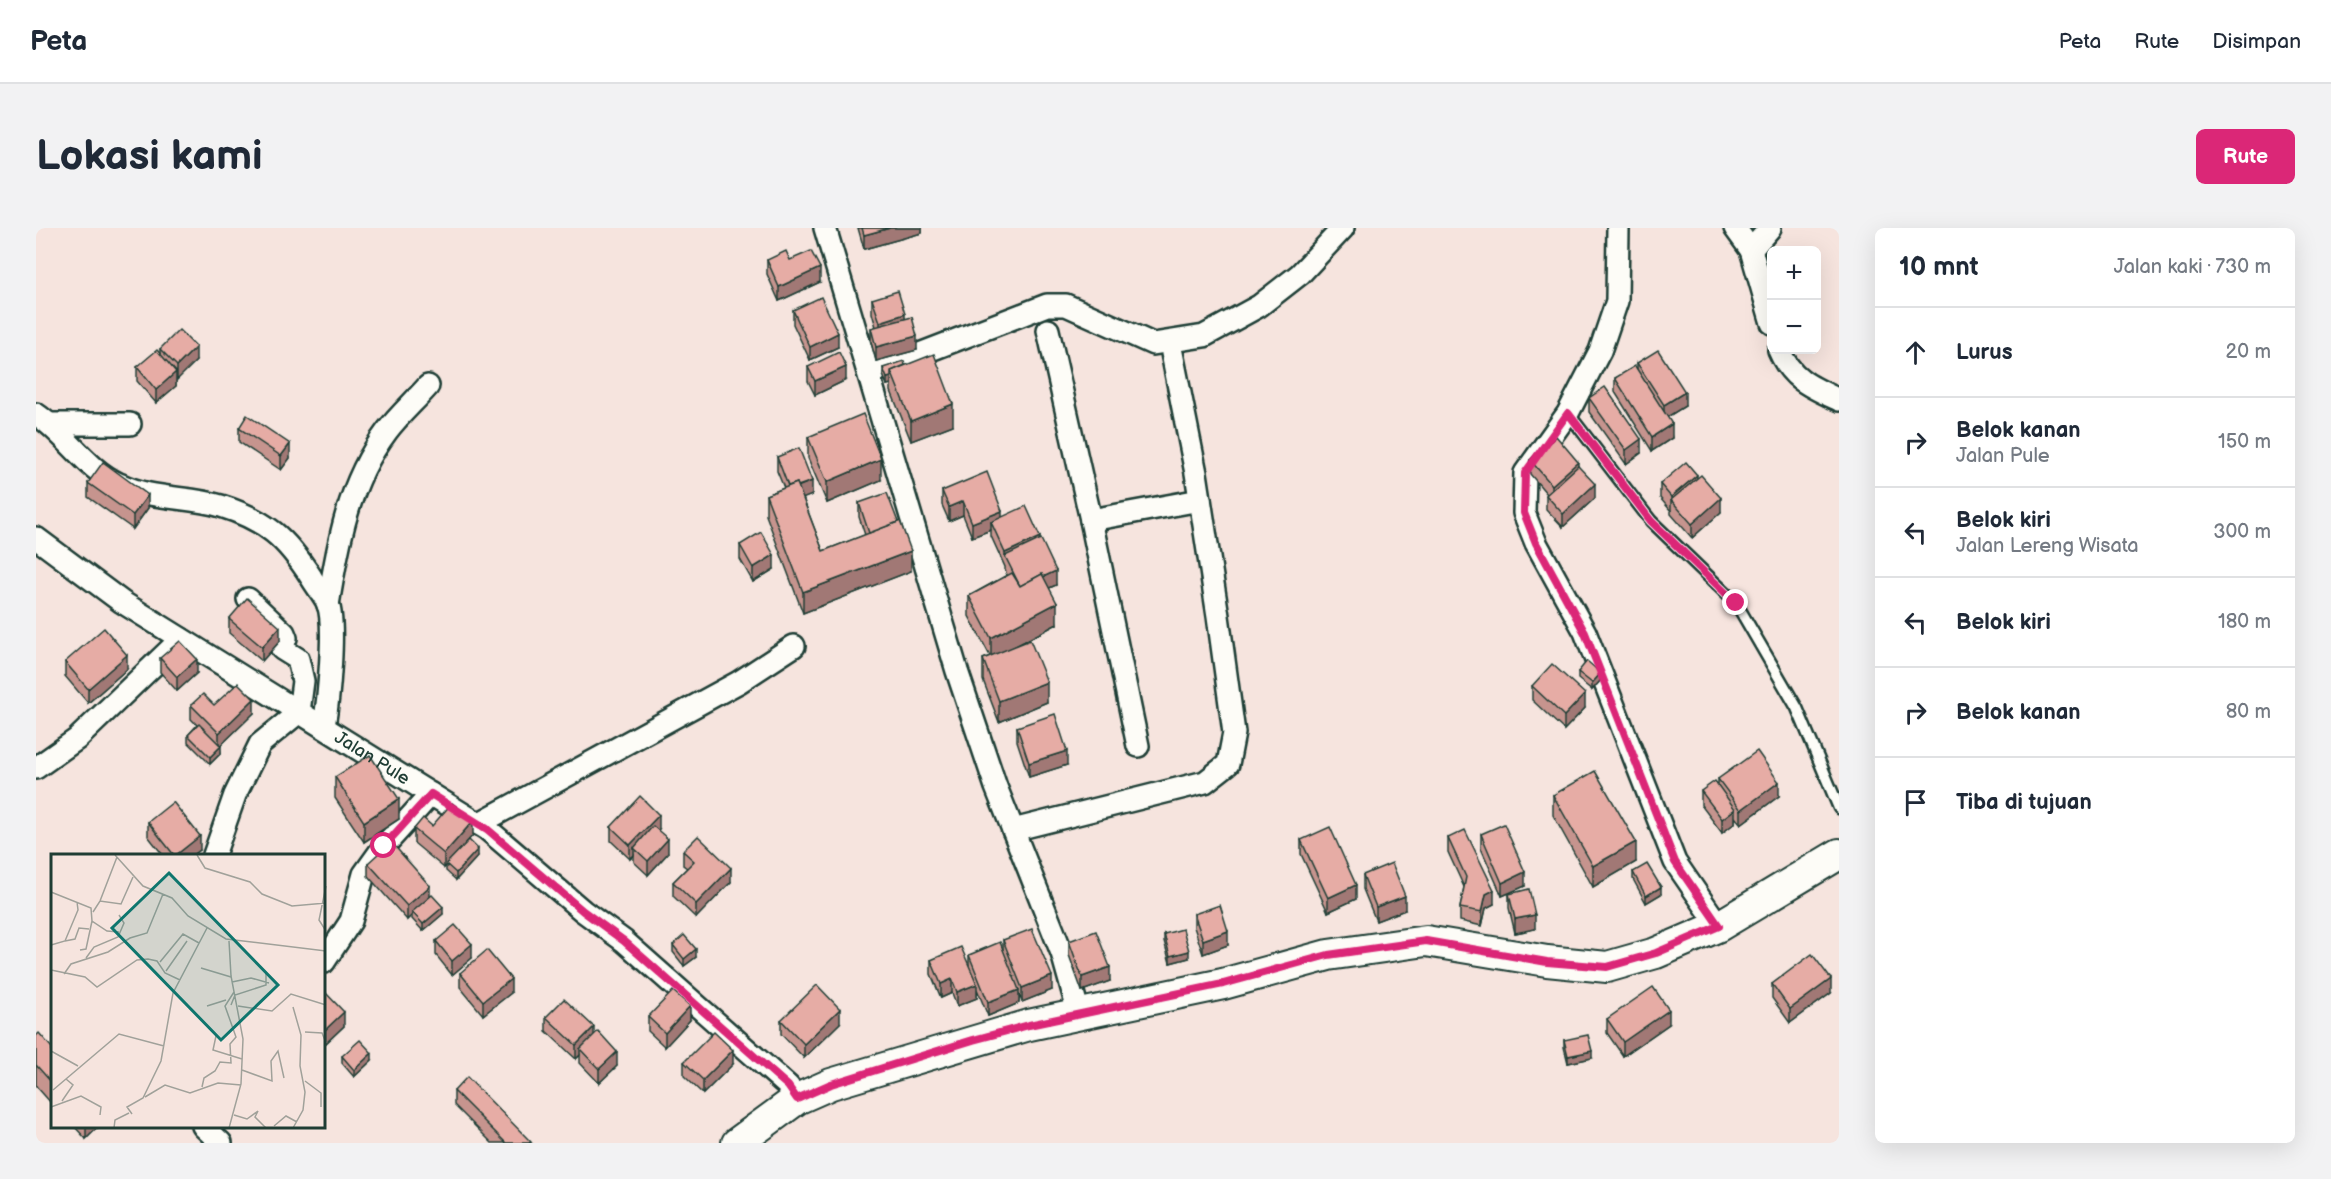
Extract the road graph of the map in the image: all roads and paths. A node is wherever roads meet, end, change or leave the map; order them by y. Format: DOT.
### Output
graph roads {
  1 [pos="825,228"];
  2 [pos="1343,228"];
  3 [pos="1618,228"];
  4 [pos="1735,228"];
  5 [pos="1770,228"];
  6 [pos="1750,250"];
  7 [pos="1767,306"];
  8 [pos="1048,330"];
  9 [pos="1172,353"];
  10 [pos="1781,354"];
  11 [pos="867,374"];
  12 [pos="428,386"];
  13 [pos="1839,400"];
  14 [pos="1568,413"];
  15 [pos="44,419"];
  16 [pos="130,424"];
  17 [pos="1200,500"];
  18 [pos="1091,520"];
  19 [pos="36,538"];
  20 [pos="248,599"];
  21 [pos="328,605"];
  22 [pos="181,639"];
  23 [pos="794,646"];
  24 [pos="299,712"];
  25 [pos="324,726"];
  26 [pos="1138,746"];
  27 [pos="36,768"];
  28 [pos="431,794"];
  29 [pos="1839,807"];
  30 [pos="478,824"];
  31 [pos="1013,830"];
  32 [pos="214,854"];
  33 [pos="1839,854"];
  34 [pos="1719,926"];
  35 [pos="326,959"];
  36 [pos="1079,1014"];
  37 [pos="797,1099"];
  38 [pos="205,1128"];
  39 [pos="221,1143"];
  40 [pos="737,1143"];
  1 -- 11 [label="street"];
  2 -- 11 [label="street"];
  3 -- 14 [label="street"];
  4 -- 6 [label="street"];
  5 -- 6 [label="street"];
  6 -- 7 [label="street"];
  8 -- 18 [label="street"];
  9 -- 17 [label="street"];
  10 -- 13 [label="street"];
  11 -- 31 [label="street"];
  12 -- 21 [label="street"];
  14 -- 29 [label="lane"];
  14 -- 34 [label="street"];
  15 -- 16 [label="street"];
  15 -- 21 [label="street"];
  17 -- 18 [label="street"];
  17 -- 31 [label="street"];
  18 -- 26 [label="street"];
  19 -- 22 [label="street, Jalan Pule"];
  20 -- 24 [label="street"];
  21 -- 25 [label="street"];
  22 -- 24 [label="street, Jalan Pule"];
  22 -- 27 [label="street"];
  23 -- 30 [label="street"];
  24 -- 25 [label="street, Jalan Pule"];
  24 -- 32 [label="street"];
  25 -- 28 [label="street, Jalan Pule"];
  28 -- 30 [label="street, Jalan Pule"];
  28 -- 35 [label="street"];
  30 -- 37 [label="street, Jalan Pule"];
  31 -- 36 [label="street"];
  33 -- 34 [label="main road"];
  34 -- 36 [label="main road"];
  36 -- 37 [label="main road"];
  37 -- 40 [label="main road"];
  38 -- 39 [label="street"];
}
